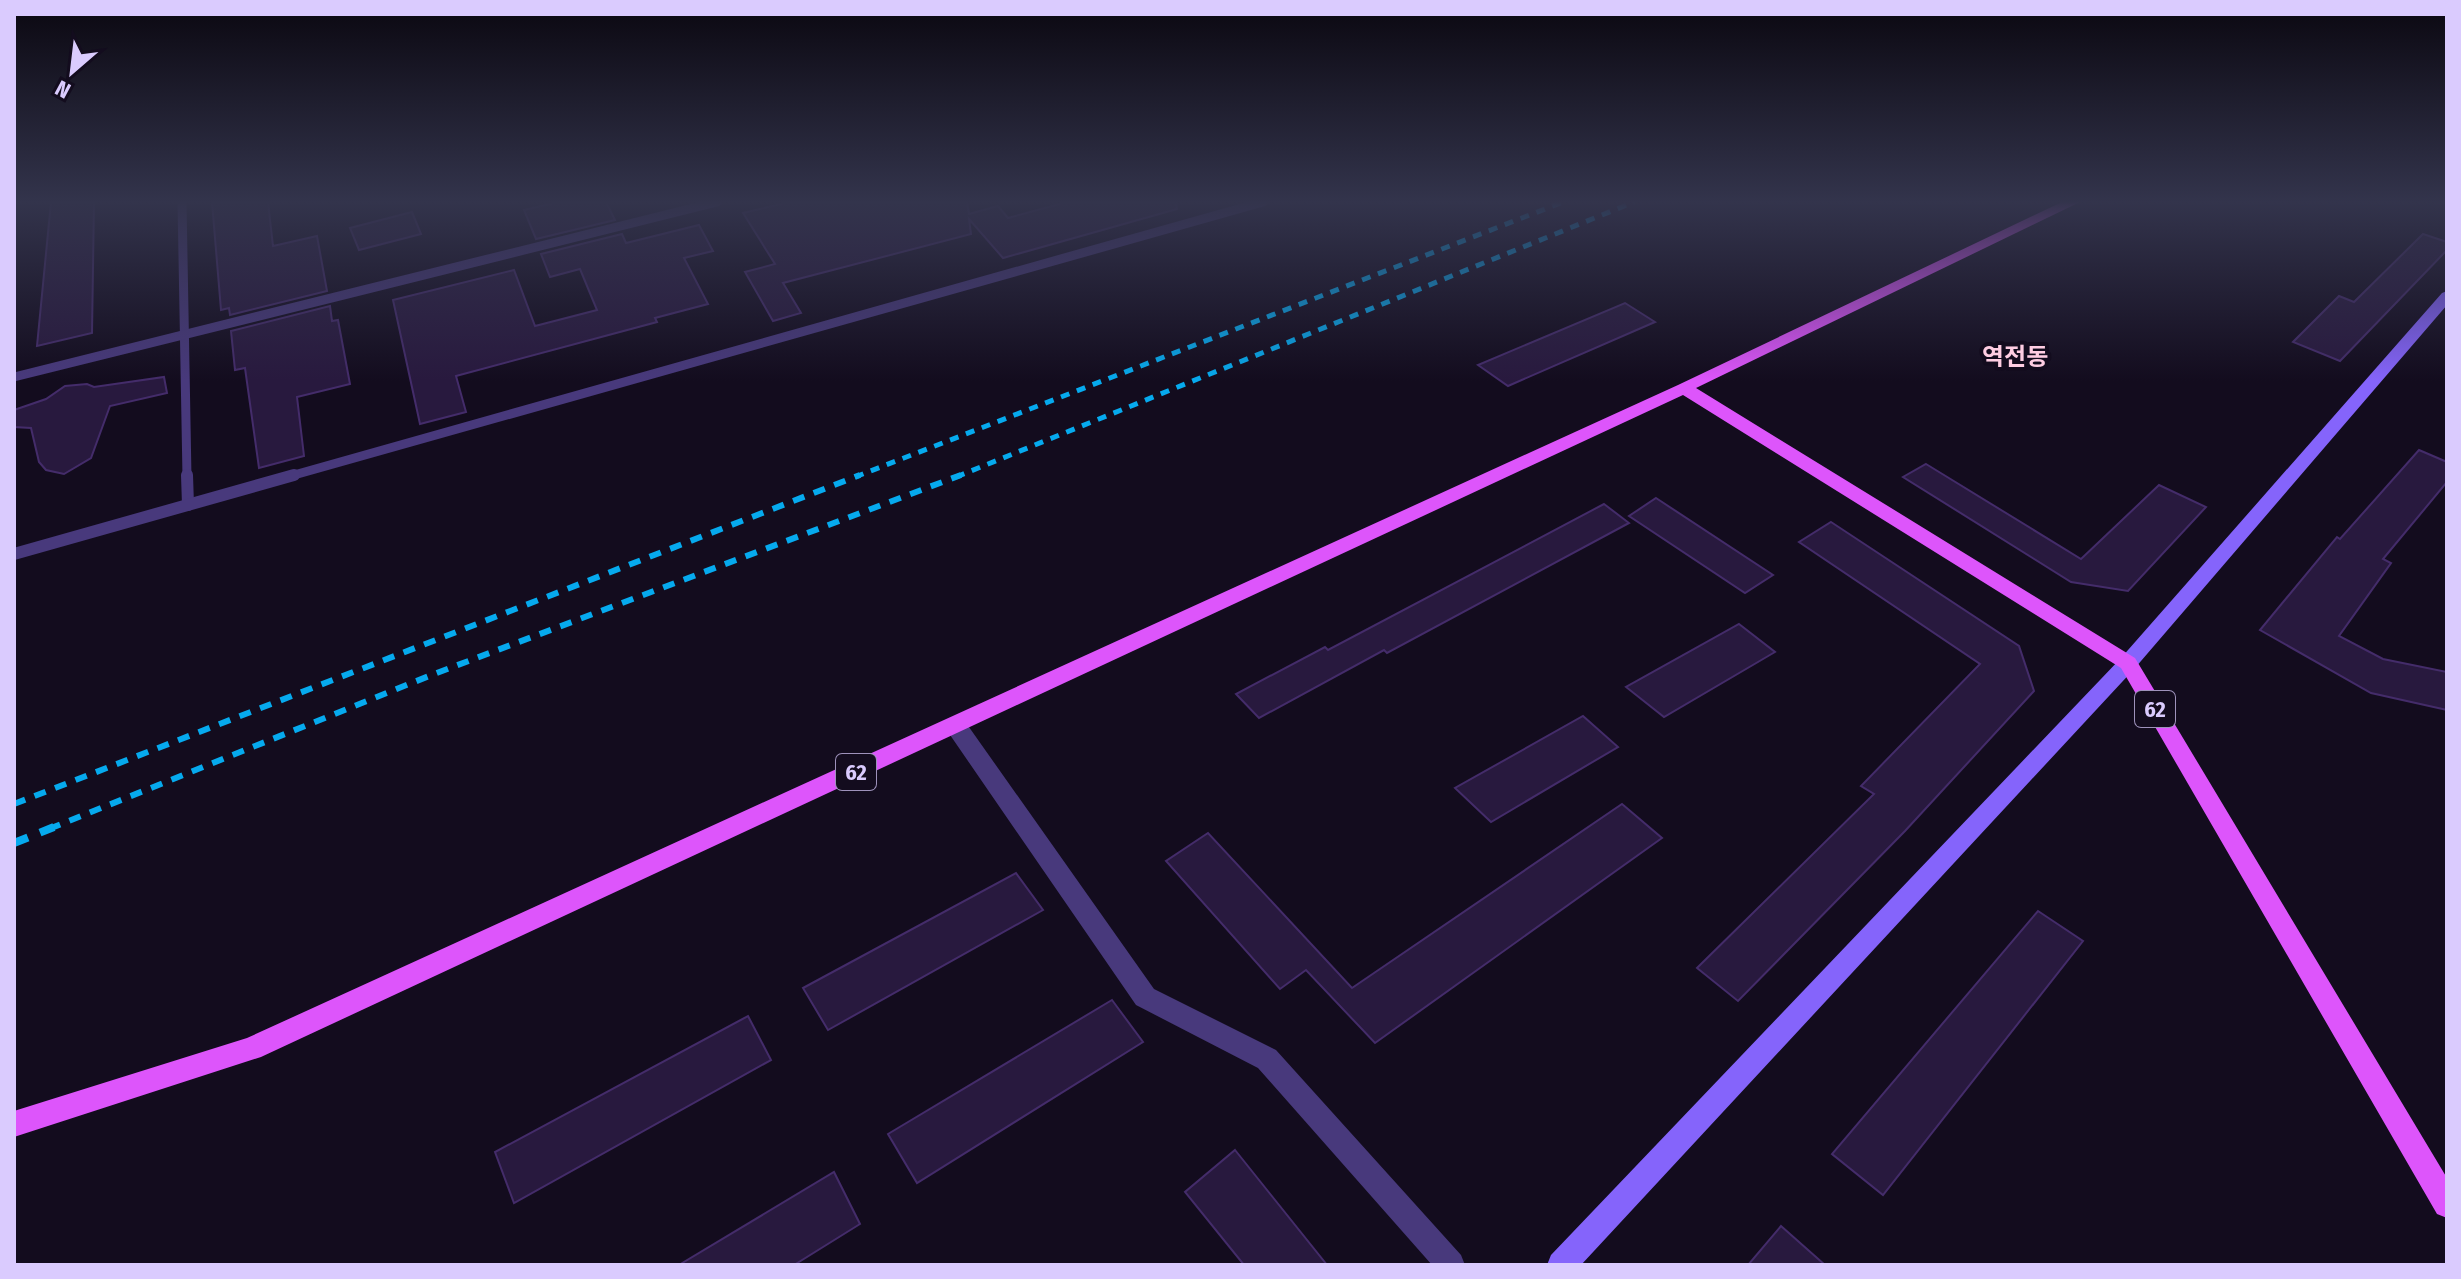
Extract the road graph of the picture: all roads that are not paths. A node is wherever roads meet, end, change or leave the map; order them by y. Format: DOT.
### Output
graph roads {
  1 [pos="183,262"];
  2 [pos="475,262"];
  3 [pos="1051,262"];
  4 [pos="1948,262"];
  5 [pos="2447,296"];
  6 [pos="185,333"];
  7 [pos="14,377"];
  8 [pos="1684,388"];
  9 [pos="188,505"];
  10 [pos="14,554"];
  11 [pos="2128,663"];
  12 [pos="956,726"];
  13 [pos="14,1124"];
  14 [pos="2447,1204"];
  15 [pos="1451,1265"];
  16 [pos="1561,1265"];
  1 -- 6 [label="lane"];
  2 -- 6 [label="lane"];
  3 -- 9 [label="lane"];
  4 -- 8 [label="main road"];
  5 -- 11 [label="main road"];
  6 -- 7 [label="lane"];
  6 -- 9 [label="lane"];
  8 -- 11 [label="main road, 62"];
  8 -- 12 [label="main road, 62"];
  9 -- 10 [label="lane"];
  11 -- 14 [label="main road, 62"];
  11 -- 16 [label="main road"];
  12 -- 13 [label="main road, 62"];
  12 -- 15 [label="street"];
}
